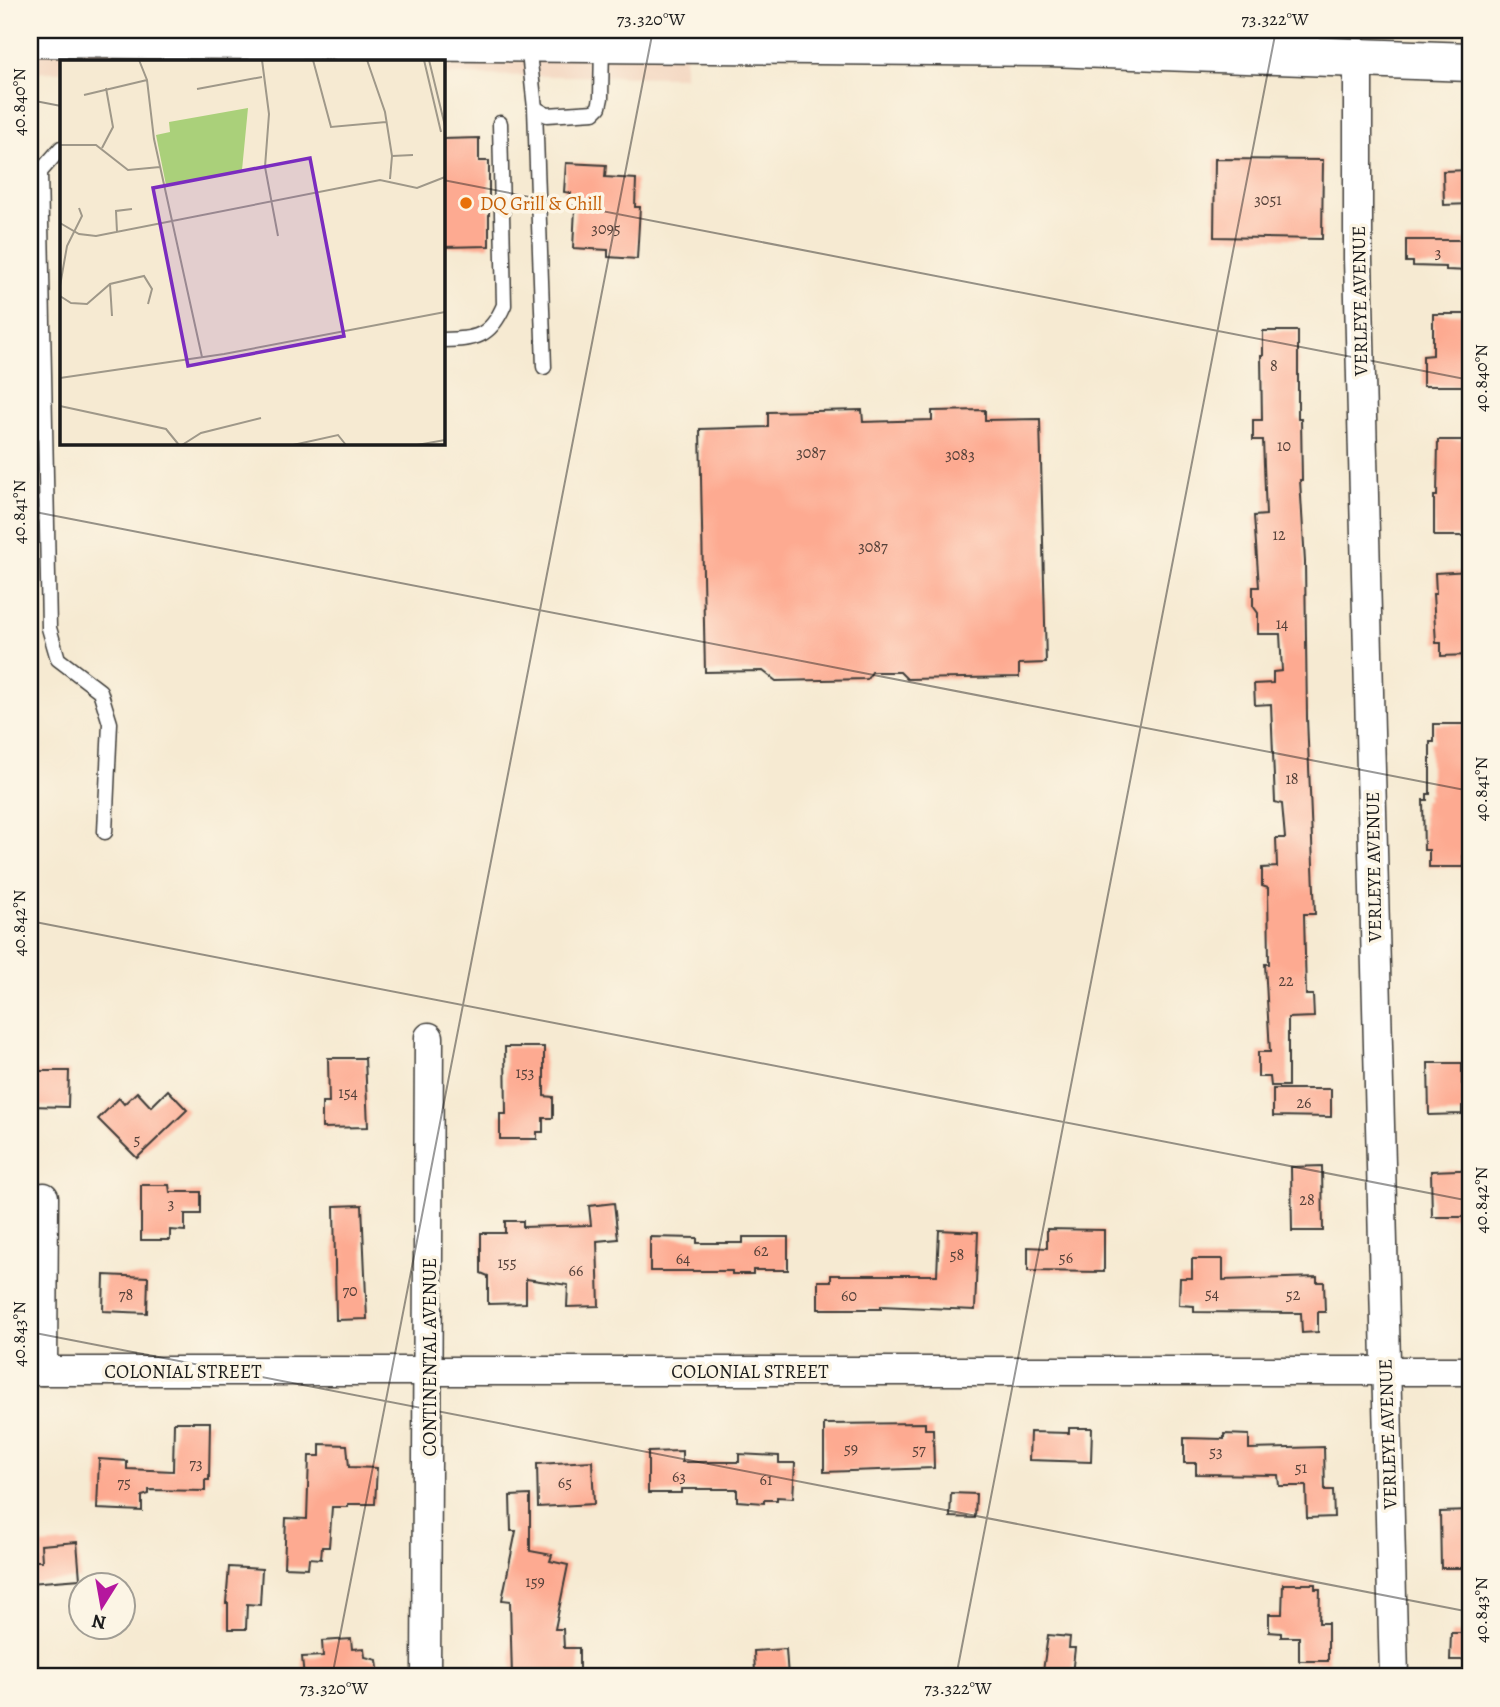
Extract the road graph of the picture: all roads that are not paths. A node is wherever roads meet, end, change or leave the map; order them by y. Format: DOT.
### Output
graph roads {
  1 [pos="699,36"];
  2 [pos="825,38"];
  3 [pos="931,38"];
  4 [pos="994,38"];
  5 [pos="52,42"];
  6 [pos="528,43"];
  7 [pos="601,44"];
  8 [pos="1358,58"];
  9 [pos="1470,62"];
  10 [pos="535,108"];
  11 [pos="500,124"];
  12 [pos="60,149"];
  13 [pos="444,340"];
  14 [pos="544,367"];
  15 [pos="105,832"];
  16 [pos="429,1037"];
  17 [pos="44,1197"];
  18 [pos="37,1371"];
  19 [pos="429,1371"];
  20 [pos="1470,1371"];
  21 [pos="1385,1372"];
  22 [pos="426,1677"];
  23 [pos="1394,1677"];
  1 -- 2 [label="main road"];
  1 -- 7 [label="main road"];
  2 -- 3 [label="main road"];
  3 -- 4 [label="main road"];
  4 -- 8 [label="main road"];
  5 -- 6 [label="main road"];
  6 -- 7 [label="main road"];
  6 -- 10 [label="lane"];
  7 -- 10 [label="lane"];
  8 -- 9 [label="main road"];
  8 -- 21 [label="street, VERLEYE AVENUE"];
  10 -- 14 [label="lane"];
  11 -- 13 [label="lane"];
  12 -- 15 [label="lane"];
  16 -- 19 [label="street, CONTINENTAL AVENUE"];
  17 -- 18 [label="street"];
  18 -- 19 [label="street, COLONIAL STREET"];
  19 -- 21 [label="street, COLONIAL STREET"];
  19 -- 22 [label="street, CONTINENTAL AVENUE"];
  20 -- 21 [label="street, COLONIAL STREET"];
  21 -- 23 [label="street, VERLEYE AVENUE"];
}
